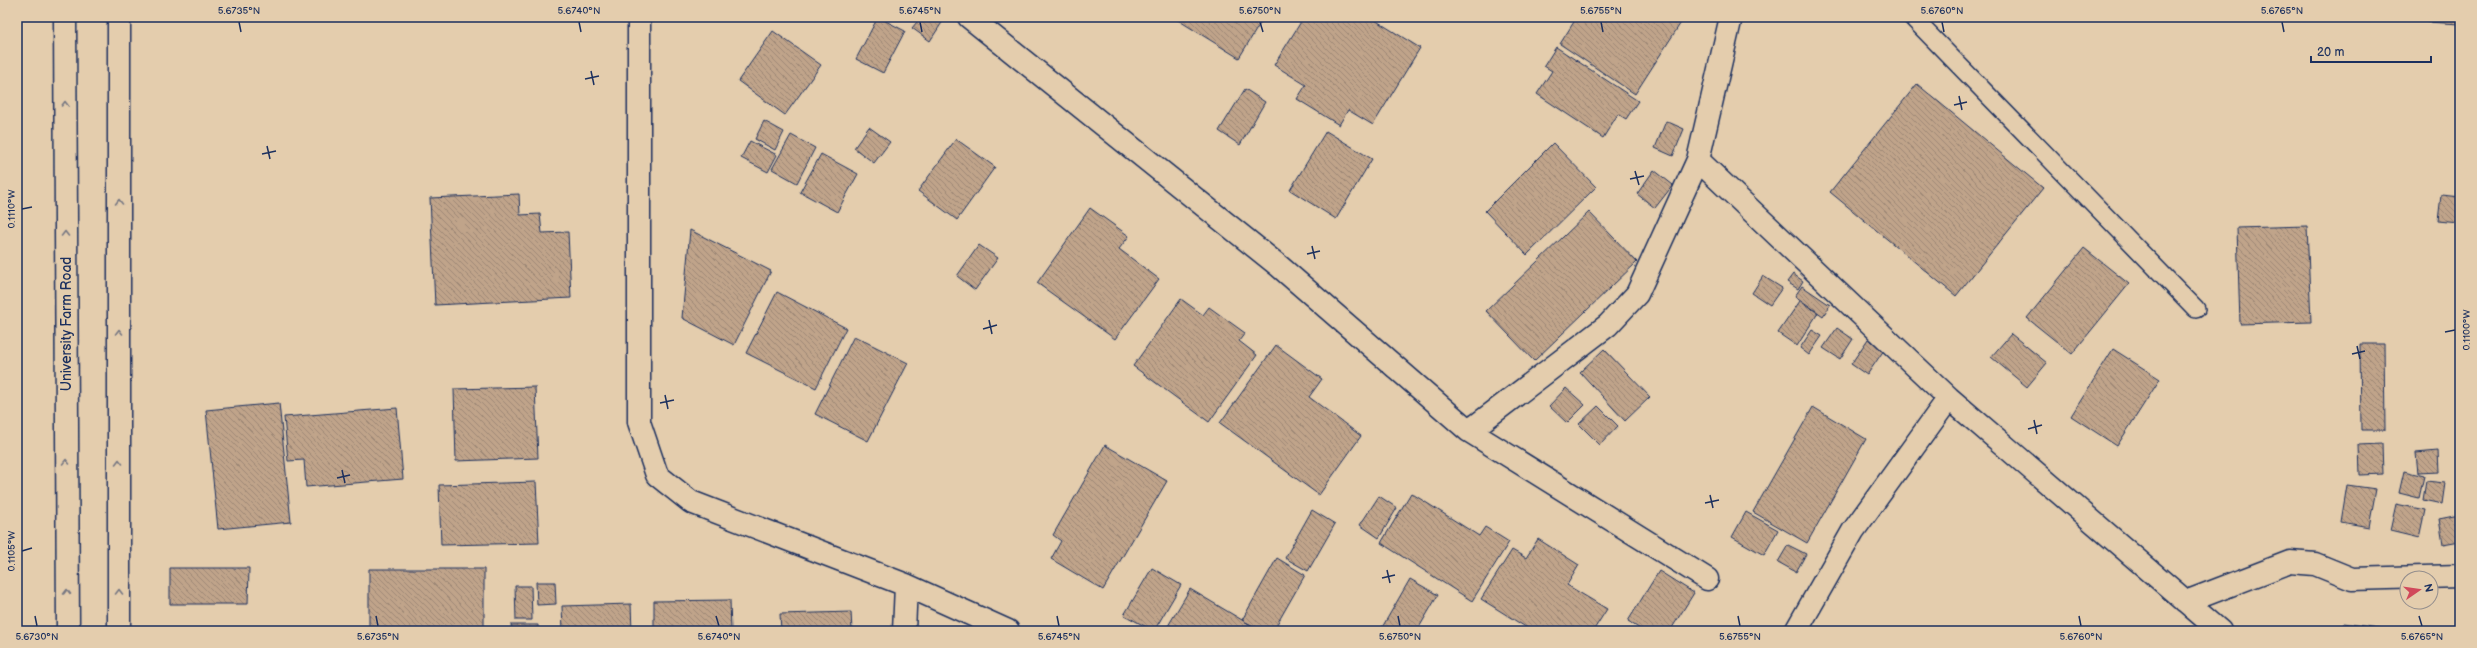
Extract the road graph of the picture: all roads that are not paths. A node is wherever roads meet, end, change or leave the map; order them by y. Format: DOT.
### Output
graph roads {
  1 [pos="65,17"];
  2 [pos="118,17"];
  3 [pos="639,17"];
  4 [pos="969,17"];
  5 [pos="1731,17"];
  6 [pos="1912,17"];
  7 [pos="1698,160"];
  8 [pos="2196,309"];
  9 [pos="1949,398"];
  10 [pos="1469,431"];
  11 [pos="2460,576"];
  12 [pos="1707,579"];
  13 [pos="906,585"];
  14 [pos="2186,602"];
  15 [pos="68,631"];
  16 [pos="119,631"];
  17 [pos="904,631"];
  18 [pos="1008,631"];
  19 [pos="1796,631"];
  20 [pos="2220,631"];
  15 -- 1 [label="street, University Farm Road, one-way"];
  16 -- 2 [label="street, one-way"];
  3 -- 13 [label="street"];
  4 -- 10 [label="street"];
  5 -- 7 [label="street"];
  6 -- 8 [label="lane"];
  7 -- 9 [label="street"];
  7 -- 10 [label="street"];
  9 -- 14 [label="street"];
  9 -- 19 [label="street"];
  10 -- 12 [label="street"];
  11 -- 14 [label="street"];
  13 -- 17 [label="street"];
  13 -- 18 [label="street"];
  14 -- 20 [label="street"];
}
